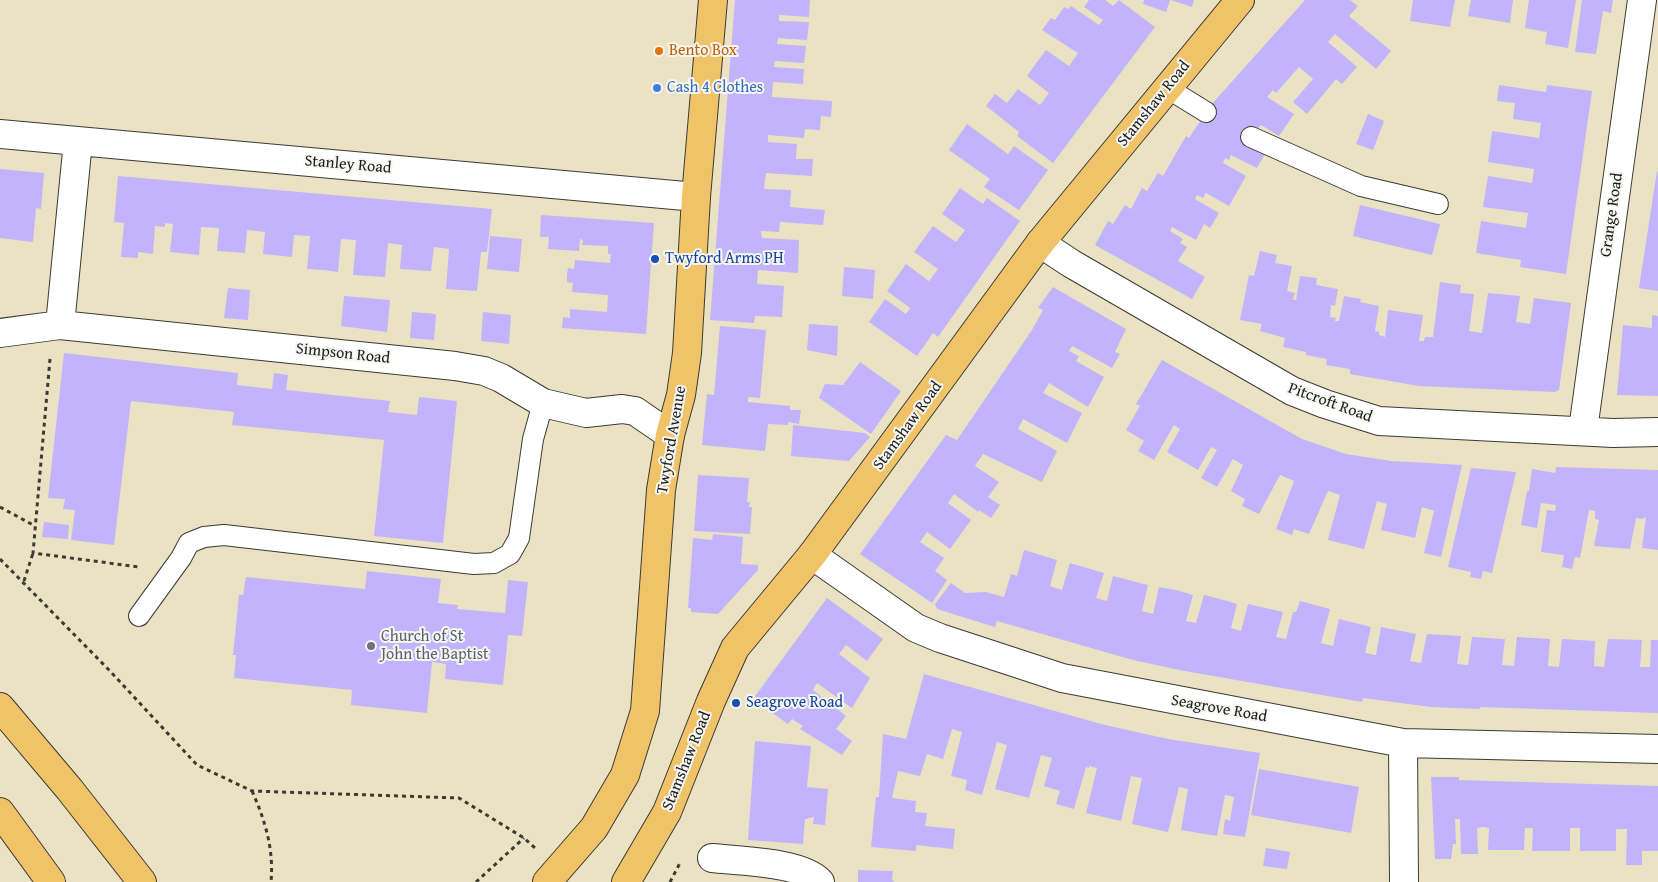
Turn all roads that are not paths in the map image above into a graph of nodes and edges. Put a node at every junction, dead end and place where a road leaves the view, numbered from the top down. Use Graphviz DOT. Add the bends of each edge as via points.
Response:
graph roads {
  1 [pos="713,0"];
  2 [pos="1240,0"];
  3 [pos="1642,0"];
  4 [pos="1167,88"];
  5 [pos="1206,112"];
  6 [pos="0,134"];
  7 [pos="1251,137"];
  8 [pos="78,141"];
  9 [pos="696,197"];
  10 [pos="1438,204"];
  11 [pos="1040,243"];
  12 [pos="56,326"];
  13 [pos="0,333"];
  14 [pos="543,403"];
  15 [pos="1583,430"];
  16 [pos="1658,432"];
  17 [pos="670,435"];
  18 [pos="812,555"];
  19 [pos="139,616"];
  20 [pos="0,708"];
  21 [pos="1403,743"];
  22 [pos="1658,749"];
  23 [pos="0,812"];
  24 [pos="712,858"];
  25 [pos="51,882"];
  26 [pos="142,882"];
  27 [pos="547,882"];
  28 [pos="626,882"];
  29 [pos="820,882"];
  30 [pos="1404,882"];
  1 -- 9 [label="main road, Twyford Avenue"];
  2 -- 4 [label="main road, Stamshaw Road"];
  3 -- 15 [label="street, Grange Road"];
  4 -- 5 [label="lane"];
  4 -- 11 [label="main road, Stamshaw Road"];
  6 -- 8 [label="street, Stanley Road"];
  7 -- 10 [label="lane" via="1361,186"];
  8 -- 9 [label="street, Stanley Road"];
  8 -- 12 [label="street"];
  9 -- 17 [label="main road, Twyford Avenue" via="687,353 681,395"];
  11 -- 15 [label="street, Pitcroft Road" via="1292,391 1333,407 1379,421"];
  11 -- 18 [label="main road, Stamshaw Road"];
  12 -- 13 [label="street, Simpson Road"];
  12 -- 14 [label="street, Simpson Road" via="484,371"];
  14 -- 17 [label="street, Simpson Road" via="586,413 622,409 635,411"];
  14 -- 19 [label="lane" via="533,439 519,538 510,554 494,563 474,564 224,535 204,536 189,543"];
  15 -- 16 [label="street, Pitcroft Road"];
  17 -- 27 [label="main road, Twyford Avenue" via="661,490 645,711 625,775 594,828"];
  18 -- 21 [label="street, Seagrove Road" via="916,628 1062,678"];
  18 -- 28 [label="main road, Stamshaw Road" via="735,648 667,812"];
  20 -- 26 [label="main road"];
  21 -- 22 [label="street, Seagrove Road"];
  21 -- 30 [label="street"];
  23 -- 25 [label="main road"];
  24 -- 29 [label="street" via="786,867 816,877"];
}
